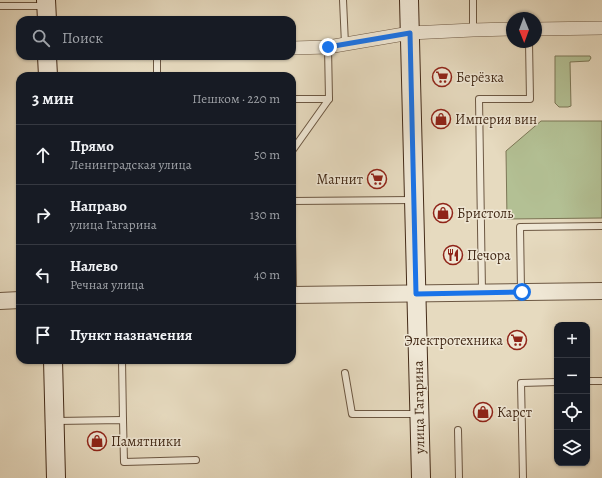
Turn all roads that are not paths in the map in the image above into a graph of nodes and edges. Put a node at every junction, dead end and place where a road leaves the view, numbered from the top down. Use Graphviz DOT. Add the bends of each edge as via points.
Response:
graph roads {
  1 [pos="343,0"];
  2 [pos="409,0"];
  3 [pos="473,0"];
  4 [pos="0,6"];
  5 [pos="46,9"];
  6 [pos="602,28"];
  7 [pos="506,29"];
  8 [pos="542,29"];
  9 [pos="473,30"];
  10 [pos="410,33"];
  11 [pos="345,44"];
  12 [pos="328,47"];
  13 [pos="296,48"];
  14 [pos="529,48"];
  15 [pos="47,60"];
  16 [pos="156,60"];
  17 [pos="48,72"];
  18 [pos="157,72"];
  19 [pos="296,99"];
  20 [pos="329,99"];
  21 [pos="296,145"];
  22 [pos="414,200"];
  23 [pos="296,201"];
  24 [pos="602,226"];
  25 [pos="602,291"];
  26 [pos="522,292"];
  27 [pos="482,293"];
  28 [pos="416,294"];
  29 [pos="296,295"];
  30 [pos="16,300"];
  31 [pos="0,301"];
  32 [pos="53,364"];
  33 [pos="122,364"];
  34 [pos="345,373"];
  35 [pos="590,381"];
  36 [pos="602,381"];
  37 [pos="554,382"];
  38 [pos="419,414"];
  39 [pos="123,420"];
  40 [pos="55,421"];
  41 [pos="458,430"];
  42 [pos="196,460"];
  43 [pos="56,478"];
  44 [pos="421,478"];
  45 [pos="459,478"];
  46 [pos="523,478"];
  1 -- 11 [label="lane"];
  2 -- 10 [label="main road, улица Гагарина"];
  3 -- 9 [label="lane"];
  4 -- 5 [label="lane"];
  6 -- 8 [label="street"];
  7 -- 9 [label="street"];
  9 -- 10 [label="street"];
  10 -- 11 [label="street"];
  10 -- 22 [label="main road, улица Гагарина"];
  11 -- 12 [label="street"];
  12 -- 13 [label="street"];
  12 -- 20 [label="lane"];
  14 -- 27 [label="lane" via="530,99 479,99"];
  15 -- 17 [label="main road"];
  16 -- 18 [label="lane"];
  19 -- 20 [label="lane"];
  20 -- 21 [label="lane"];
  22 -- 23 [label="lane"];
  22 -- 28 [label="main road, улица Гагарина"];
  24 -- 26 [label="lane" via="520,227"];
  25 -- 26 [label="street"];
  26 -- 27 [label="street"];
  27 -- 28 [label="street"];
  28 -- 29 [label="street"];
  28 -- 38 [label="main road, улица Гагарина"];
  30 -- 31 [label="street"];
  32 -- 40 [label="main road"];
  33 -- 39 [label="lane"];
  34 -- 38 [label="lane" via="352,414"];
  35 -- 36 [label="lane"];
  37 -- 46 [label="lane" via="521,383"];
  38 -- 44 [label="main road, улица Гагарина"];
  39 -- 40 [label="lane"];
  39 -- 42 [label="lane" via="124,462"];
  40 -- 43 [label="main road"];
  41 -- 45 [label="lane"];
}
